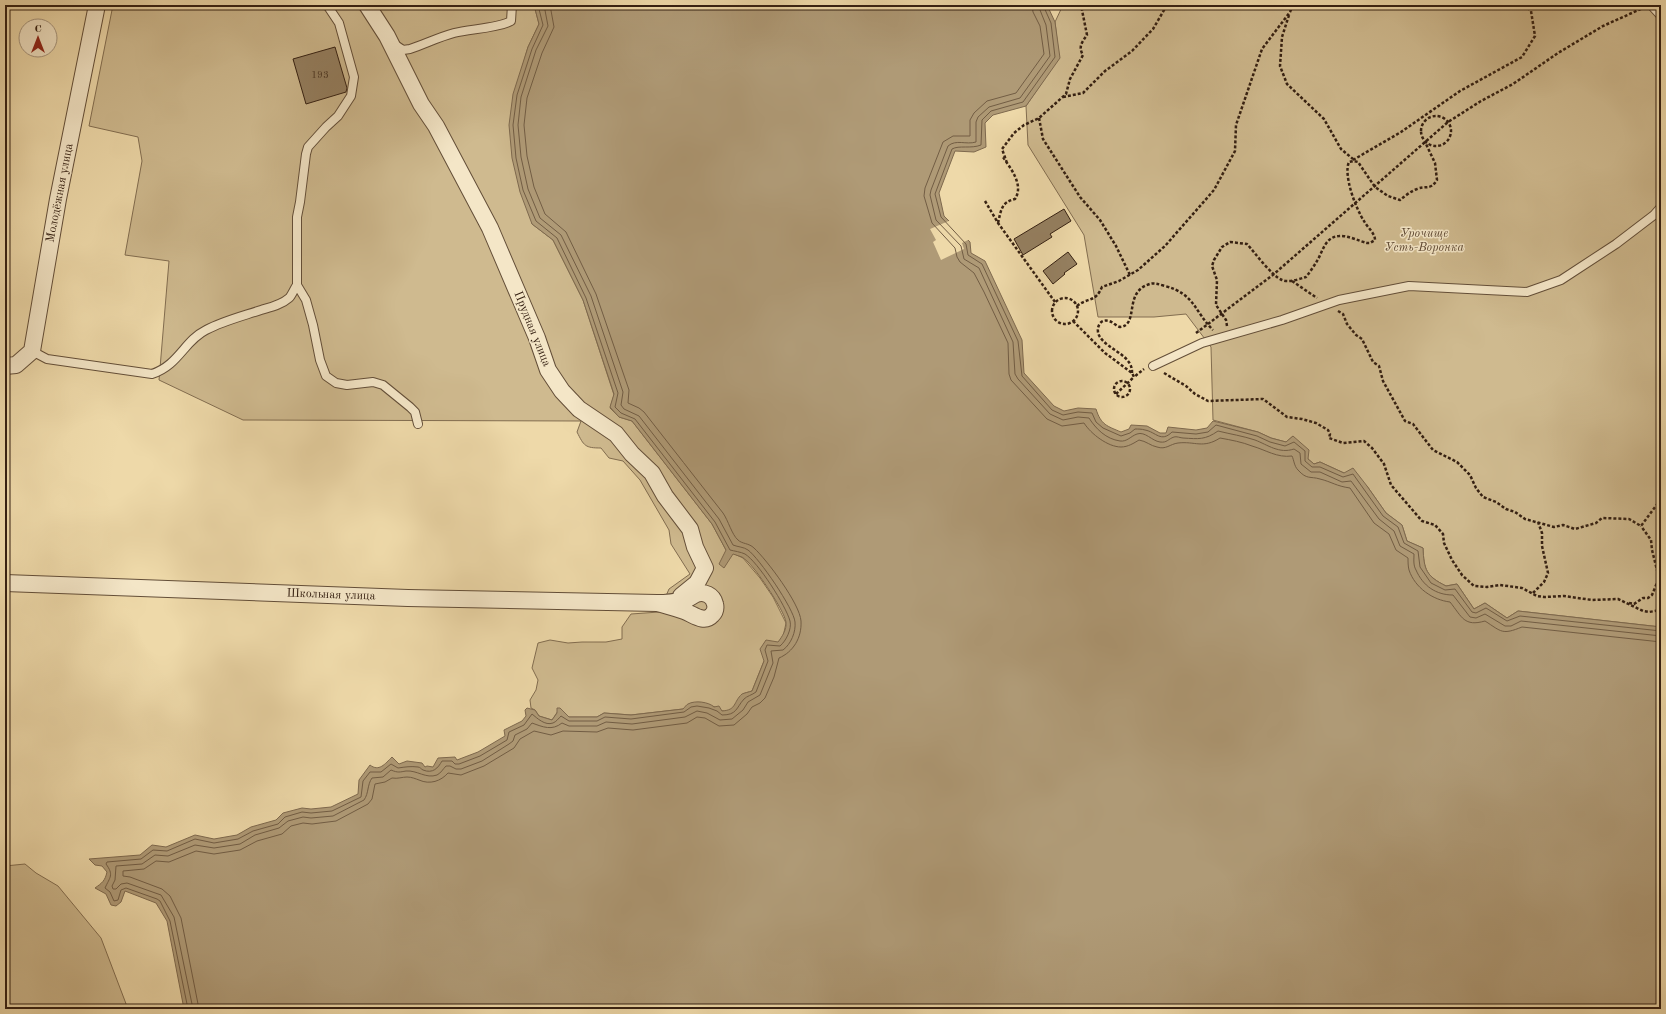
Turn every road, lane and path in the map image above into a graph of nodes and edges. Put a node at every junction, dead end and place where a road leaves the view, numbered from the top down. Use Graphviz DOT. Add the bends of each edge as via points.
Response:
graph roads {
  1 [pos="97,5"];
  2 [pos="327,5"];
  3 [pos="367,5"];
  4 [pos="512,5"];
  5 [pos="1081,5"];
  6 [pos="1167,5"];
  7 [pos="1293,5"];
  8 [pos="1525,5"];
  9 [pos="1650,5"];
  10 [pos="1290,12"];
  11 [pos="1661,16"];
  12 [pos="390,41"];
  13 [pos="1061,98"];
  14 [pos="1039,118"];
  15 [pos="1448,122"];
  16 [pos="1425,142"];
  17 [pos="1003,157"];
  18 [pos="1353,160"];
  19 [pos="1007,163"];
  20 [pos="1375,187"];
  21 [pos="985,201"];
  22 [pos="1355,202"];
  23 [pos="1661,207"];
  24 [pos="998,223"];
  25 [pos="1274,274"];
  26 [pos="1130,275"];
  27 [pos="1292,281"];
  28 [pos="297,285"];
  29 [pos="1055,302"];
  30 [pos="1326,304"];
  31 [pos="1077,306"];
  32 [pos="1221,314"];
  33 [pos="1073,321"];
  34 [pos="1208,324"];
  35 [pos="1218,332"];
  36 [pos="1223,332"];
  37 [pos="1196,333"];
  38 [pos="32,351"];
  39 [pos="5,366"];
  40 [pos="1153,366"];
  41 [pos="1132,373"];
  42 [pos="1134,377"];
  43 [pos="1128,383"];
  44 [pos="1116,394"];
  45 [pos="418,424"];
  46 [pos="1661,499"];
  47 [pos="1538,522"];
  48 [pos="1641,526"];
  49 [pos="5,584"];
  50 [pos="1532,594"];
  51 [pos="657,603"];
  52 [pos="1629,603"];
  53 [pos="1661,610"];
  1 -- 38 [label="street, Молодёжная улица" via="58,199"];
  2 -- 28 [label="lane" via="339,23 354,78 351,96 338,116 308,147 306,154 297,217"];
  3 -- 12 [label="street, Прудная улица"];
  4 -- 12 [label="lane" via="511,21 504,25 453,33 403,50"];
  5 -- 13 [label="path" via="1087,35 1080,46 1083,55 1070,79 1066,94"];
  6 -- 13 [label="path" via="1153,28 1132,51 1105,71 1083,93"];
  7 -- 10 [label="path"];
  8 -- 18 [label="path" via="1531,11 1535,36 1522,57 1460,91 1401,132"];
  9 -- 11 [label="lane"];
  9 -- 15 [label="path" via="1603,26"];
  10 -- 18 [label="path" via="1282,37 1280,66 1285,78 1324,119 1341,149"];
  10 -- 26 [label="path" via="1262,49 1236,125 1235,151 1214,190 1165,246"];
  12 -- 51 [label="street, Прудная улица" via="421,104 436,126 490,228 548,370 562,391 579,408 616,434 652,473 690,529 705,568 698,583 685,594"];
  13 -- 14 [label="path"];
  14 -- 19 [label="path" via="1014,133 1002,149"];
  14 -- 26 [label="path" via="1043,139 1080,197 1100,220"];
  15 -- 16 [label="path"];
  15 -- 16 [label="path" via="1451,132 1447,141 1434,146"];
  15 -- 16 [label="path" via="1436,115 1426,119 1420,128"];
  16 -- 20 [label="path"];
  16 -- 20 [label="path" via="1435,162 1437,180 1434,185 1417,188 1400,200"];
  17 -- 19 [label="path"];
  18 -- 20 [label="path" via="1361,164"];
  18 -- 22 [label="path" via="1348,162 1346,167"];
  19 -- 24 [label="path" via="1018,185 1018,193 1015,199 1002,206"];
  20 -- 22 [label="path"];
  21 -- 24 [label="path"];
  22 -- 25 [label="path"];
  22 -- 27 [label="path" via="1375,240 1367,243 1340,236 1332,238 1324,246 1306,277"];
  23 -- 30 [label="lane" via="1616,244 1561,280 1527,292 1409,286"];
  24 -- 29 [label="path"];
  25 -- 27 [label="path" via="1282,280"];
  25 -- 32 [label="path"];
  25 -- 32 [label="path" via="1247,244 1230,242 1222,247 1212,266 1217,280 1216,305"];
  26 -- 31 [label="path" via="1102,286 1098,295 1091,301 1083,301"];
  27 -- 30 [label="path"];
  28 -- 38 [label="lane" via="290,297 280,305 204,331 171,364 152,374 47,359"];
  28 -- 45 [label="lane" via="306,300 326,376 336,383 347,385 373,382 384,385 410,406 415,412"];
  29 -- 31 [label="path" via="1068,298"];
  29 -- 33 [label="path" via="1051,310 1056,322 1065,324"];
  30 -- 40 [label="lane" via="1282,320 1202,343"];
  30 -- 47 [label="path" via="1343,314 1347,324 1362,339 1373,362 1379,366 1383,381 1405,421 1413,424 1433,450 1457,462 1470,474 1483,497 1525,519"];
  31 -- 33 [label="path" via="1078,314"];
  32 -- 34 [label="path"];
  32 -- 36 [label="path" via="1227,323"];
  33 -- 41 [label="path" via="1105,352"];
  34 -- 35 [label="path"];
  34 -- 37 [label="path"];
  34 -- 41 [label="path" via="1193,302 1175,288 1155,283 1142,287 1133,300 1126,326 1120,327 1108,321 1101,322 1098,329 1101,339 1126,359"];
  38 -- 39 [label="street" via="16,365"];
  40 -- 42 [label="path" via="1150,365"];
  40 -- 50 [label="path" via="1208,401 1264,399 1288,417 1323,427 1333,440 1343,443 1364,441 1381,459 1391,485 1414,513 1443,534 1452,560 1471,585 1522,588"];
  41 -- 42 [label="path"];
  42 -- 43 [label="path"];
  43 -- 44 [label="path"];
  43 -- 44 [label="path" via="1123,381 1116,384"];
  43 -- 44 [label="path" via="1128,395 1123,397"];
  46 -- 48 [label="path"];
  47 -- 48 [label="path" via="1575,529 1608,518 1629,519"];
  47 -- 50 [label="path" via="1548,573 1544,582"];
  48 -- 52 [label="path" via="1651,540 1659,578 1652,595 1634,604"];
  49 -- 51 [label="street, Школьная улица" via="408,598"];
  50 -- 52 [label="path" via="1592,600 1618,599"];
  52 -- 53 [label="path" via="1630,606 1649,612"];
}
